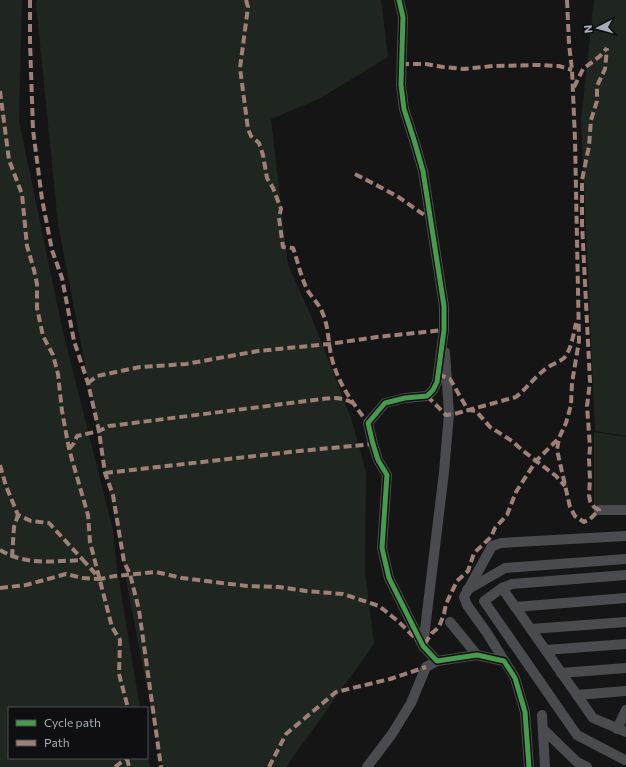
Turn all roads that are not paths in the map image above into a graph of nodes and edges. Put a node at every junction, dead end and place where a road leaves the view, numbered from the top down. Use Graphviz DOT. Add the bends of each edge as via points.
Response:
graph roads {
  1 [pos="399,0"];
  2 [pos="444,330"];
  3 [pos="599,510"];
  4 [pos="626,510"];
  5 [pos="626,536"];
  6 [pos="626,559"];
  7 [pos="626,575"];
  8 [pos="502,588"];
  9 [pos="468,590"];
  10 [pos="626,598"];
  11 [pos="515,607"];
  12 [pos="450,622"];
  13 [pos="626,622"];
  14 [pos="531,629"];
  15 [pos="626,644"];
  16 [pos="423,646"];
  17 [pos="546,650"];
  18 [pos="477,655"];
  19 [pos="437,661"];
  20 [pos="504,661"];
  21 [pos="626,668"];
  22 [pos="561,673"];
  23 [pos="626,691"];
  24 [pos="577,695"];
  25 [pos="626,710"];
  26 [pos="542,715"];
  27 [pos="543,729"];
  28 [pos="622,730"];
  29 [pos="624,762"];
  30 [pos="367,767"];
  31 [pos="529,767"];
  32 [pos="546,767"];
  33 [pos="587,767"];
  1 -- 2 [label="street" via="403,18 401,85 404,109 421,165 429,203 444,306"];
  2 -- 16 [label="street" via="450,414"];
  2 -- 16 [label="street" via="433,390 427,396 385,403 368,423 378,460 387,475 382,548 389,578"];
  3 -- 4 [label="street"];
  5 -- 9 [label="street" via="501,543 492,546"];
  6 -- 9 [label="street" via="505,568"];
  7 -- 8 [label="street" via="512,584"];
  8 -- 11 [label="street"];
  8 -- 29 [label="street" via="484,601 577,735"];
  9 -- 20 [label="street" via="464,597 467,605"];
  10 -- 11 [label="street"];
  11 -- 14 [label="street"];
  12 -- 18 [label="street"];
  13 -- 14 [label="street"];
  14 -- 17 [label="street"];
  15 -- 17 [label="street"];
  16 -- 19 [label="street"];
  17 -- 22 [label="street"];
  18 -- 19 [label="street"];
  18 -- 20 [label="street"];
  19 -- 30 [label="street" via="426,667 411,703"];
  20 -- 31 [label="street" via="515,678 525,712"];
  21 -- 22 [label="street"];
  22 -- 24 [label="street"];
  23 -- 24 [label="street"];
  24 -- 28 [label="street" via="593,718"];
  25 -- 28 [label="street"];
  26 -- 27 [label="street"];
  27 -- 32 [label="street"];
  27 -- 33 [label="street" via="577,762"];
}
